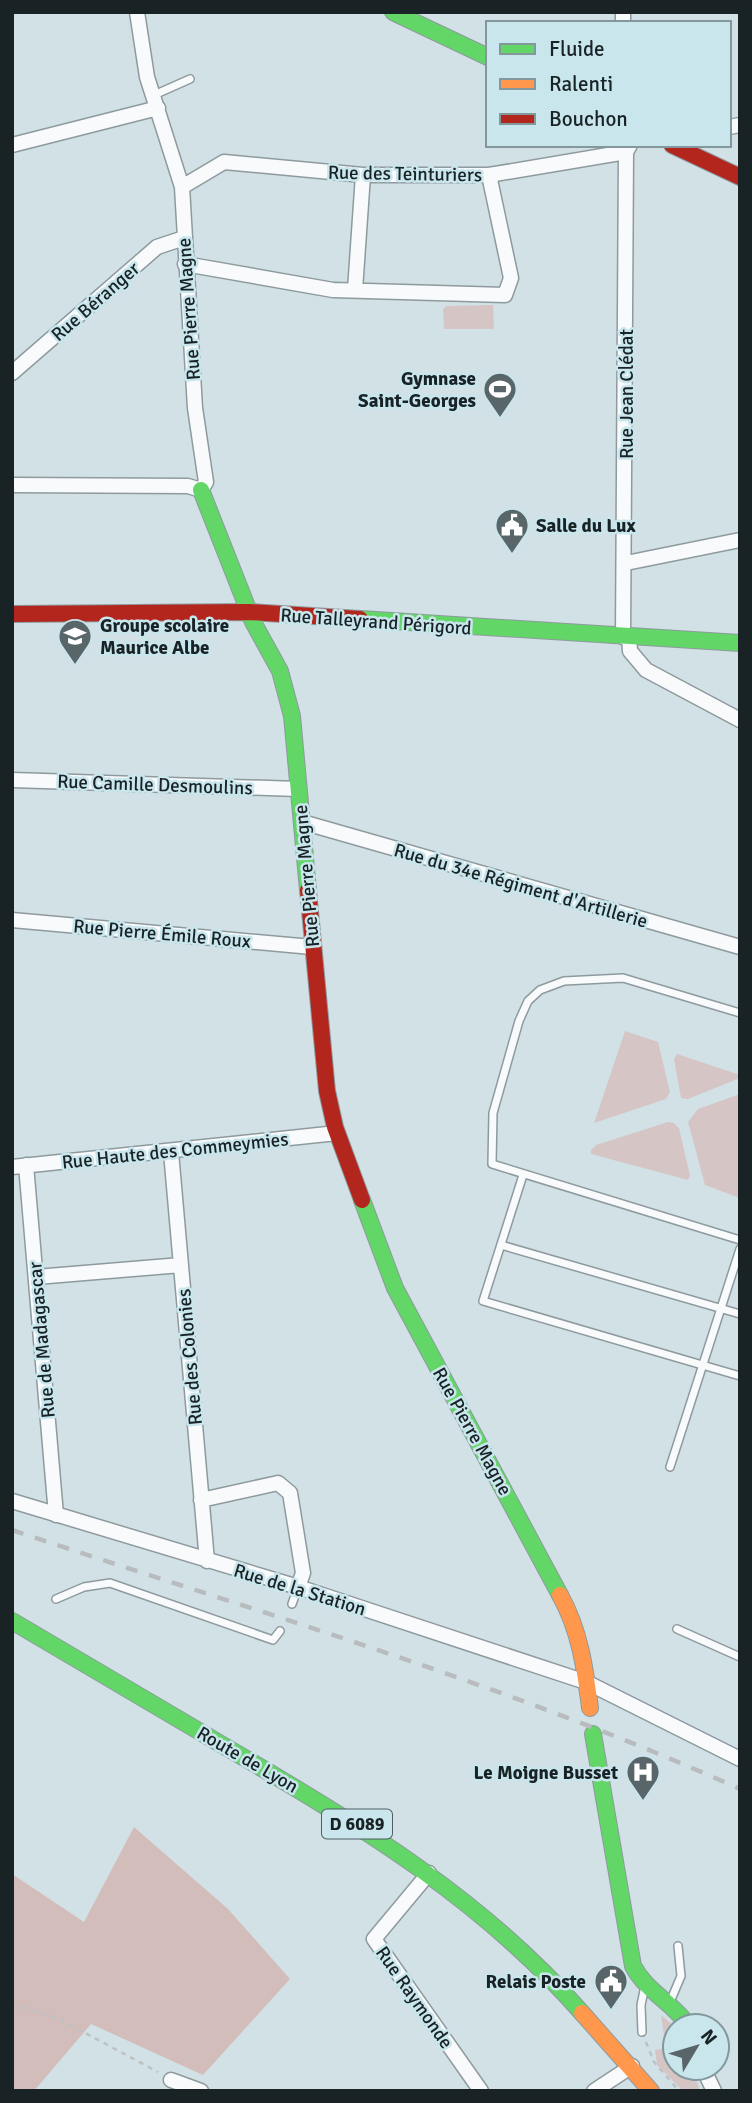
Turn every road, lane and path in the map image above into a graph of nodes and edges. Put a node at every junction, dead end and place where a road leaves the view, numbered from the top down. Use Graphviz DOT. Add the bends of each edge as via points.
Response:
graph roads {
  1 [pos="137,12"];
  2 [pos="393,12"];
  3 [pos="486,56"];
  4 [pos="191,79"];
  5 [pos="155,102"];
  6 [pos="12,145"];
  7 [pos="683,147"];
  8 [pos="628,148"];
  9 [pos="489,174"];
  10 [pos="363,175"];
  11 [pos="740,177"];
  12 [pos="182,187"];
  13 [pos="184,238"];
  14 [pos="186,264"];
  15 [pos="355,290"];
  16 [pos="12,373"];
  17 [pos="12,485"];
  18 [pos="201,490"];
  19 [pos="740,540"];
  20 [pos="626,564"];
  21 [pos="249,612"];
  22 [pos="12,614"];
  23 [pos="626,637"];
  24 [pos="740,643"];
  25 [pos="740,720"];
  26 [pos="12,780"];
  27 [pos="298,789"];
  28 [pos="302,822"];
  29 [pos="12,920"];
  30 [pos="312,947"];
  31 [pos="740,947"];
  32 [pos="740,1013"];
  33 [pos="337,1133"];
  34 [pos="171,1152"];
  35 [pos="19,1166"];
  36 [pos="523,1175"];
  37 [pos="740,1240"];
  38 [pos="501,1245"];
  39 [pos="740,1249"];
  40 [pos="181,1265"];
  41 [pos="36,1277"];
  42 [pos="721,1308"];
  43 [pos="740,1314"];
  44 [pos="702,1365"];
  45 [pos="740,1376"];
  46 [pos="670,1467"];
  47 [pos="201,1500"];
  48 [pos="12,1501"];
  49 [pos="56,1515"];
  50 [pos="207,1561"];
  51 [pos="298,1587"];
  52 [pos="56,1599"];
  53 [pos="292,1604"];
  54 [pos="12,1621"];
  55 [pos="677,1629"];
  56 [pos="280,1631"];
  57 [pos="740,1657"];
  58 [pos="586,1682"];
  59 [pos="590,1708"];
  60 [pos="593,1734"];
  61 [pos="740,1759"];
  62 [pos="429,1873"];
  63 [pos="678,1946"];
  64 [pos="645,1985"];
  65 [pos="669,2002"];
  66 [pos="12,2004"];
  67 [pos="677,2012"];
  68 [pos="642,2032"];
  69 [pos="632,2066"];
  70 [pos="170,2080"];
  71 [pos="201,2091"];
  72 [pos="481,2091"];
  73 [pos="594,2091"];
  74 [pos="651,2091"];
  75 [pos="680,2091"];
  1 -- 5 [label="street, Rue Pierre Magne" via="143,61"];
  2 -- 3 [label="street"];
  4 -- 5 [label="lane"];
  5 -- 6 [label="street"];
  5 -- 12 [label="street, Rue Pierre Magne"];
  7 -- 11 [label="street"];
  8 -- 9 [label="street, Rue des Teinturiers"];
  8 -- 20 [label="street, Rue Jean Clédat"];
  9 -- 10 [label="street, Rue des Teinturiers"];
  9 -- 15 [label="street" via="511,278 505,299"];
  10 -- 12 [label="street, Rue des Teinturiers" via="225,162"];
  10 -- 15 [label="street"];
  12 -- 13 [label="street, Rue Pierre Magne"];
  13 -- 14 [label="street, Rue Pierre Magne"];
  13 -- 16 [label="street, Rue Béranger" via="157,247"];
  14 -- 15 [label="street"];
  14 -- 18 [label="street, Rue Pierre Magne" via="195,408 206,477"];
  17 -- 18 [label="street" via="188,486"];
  18 -- 21 [label="street, Rue Pierre Magne"];
  19 -- 20 [label="street"];
  20 -- 23 [label="street, Rue Jean Clédat"];
  21 -- 22 [label="street, Rue Talleyrand Périgord"];
  21 -- 23 [label="street, Rue Talleyrand Périgord"];
  21 -- 27 [label="street, Rue Pierre Magne" via="280,671 292,716"];
  23 -- 24 [label="street, Rue Talleyrand Périgord"];
  23 -- 25 [label="street" via="646,670"];
  26 -- 27 [label="street, Rue Camille Desmoulins"];
  27 -- 28 [label="street, Rue Pierre Magne"];
  28 -- 30 [label="street, Rue Pierre Magne"];
  28 -- 31 [label="street, Rue du 34e Régiment d'Artillerie"];
  29 -- 30 [label="street, Rue Pierre Émile Roux"];
  30 -- 33 [label="street, Rue Pierre Magne" via="327,1090"];
  32 -- 36 [label="lane" via="622,978 564,981 540,990 528,1001 519,1021 493,1113 492,1164"];
  33 -- 34 [label="street, Rue Haute des Commeymies"];
  33 -- 58 [label="street, Rue Pierre Magne" via="395,1288 572,1617"];
  34 -- 35 [label="street, Rue Haute des Commeymies"];
  34 -- 40 [label="street, Rue des Colonies"];
  35 -- 41 [label="street, Rue de Madagascar"];
  36 -- 37 [label="lane"];
  36 -- 38 [label="lane"];
  38 -- 42 [label="lane"];
  38 -- 44 [label="lane" via="483,1301"];
  39 -- 42 [label="lane"];
  40 -- 41 [label="street"];
  40 -- 47 [label="street, Rue des Colonies"];
  41 -- 49 [label="street, Rue de Madagascar"];
  42 -- 43 [label="lane"];
  42 -- 44 [label="lane"];
  44 -- 45 [label="lane"];
  44 -- 46 [label="lane"];
  47 -- 50 [label="street, Rue des Colonies"];
  47 -- 51 [label="street" via="278,1483 285,1486 303,1573"];
  48 -- 49 [label="street, Rue de la Station"];
  49 -- 50 [label="street, Rue de la Station"];
  50 -- 51 [label="street, Rue de la Station"];
  51 -- 53 [label="lane"];
  51 -- 58 [label="street, Rue de la Station"];
  52 -- 56 [label="lane" via="84,1587 110,1583 273,1640"];
  54 -- 62 [label="street, Route de Lyon / D 6089" via="353,1821"];
  55 -- 57 [label="lane"];
  58 -- 59 [label="street, Rue Pierre Magne"];
  58 -- 61 [label="street, Rue de la Station"];
  60 -- 64 [label="street" via="633,1966"];
  62 -- 69 [label="street, Route de Lyon / D 6089" via="536,1963"];
  62 -- 72 [label="street, Rue Raymonde" via="374,1939"];
  63 -- 65 [label="lane" via="681,1976"];
  64 -- 65 [label="street"];
  64 -- 68 [label="lane" via="640,2005"];
  65 -- 67 [label="street"];
  66 -- 70 [label="path" via="59,2019"];
  68 -- 75 [label="path" via="650,2056"];
  69 -- 73 [label="street"];
  69 -- 74 [label="street, Route de Lyon / D 6089"];
  70 -- 71 [label="street"];
}
